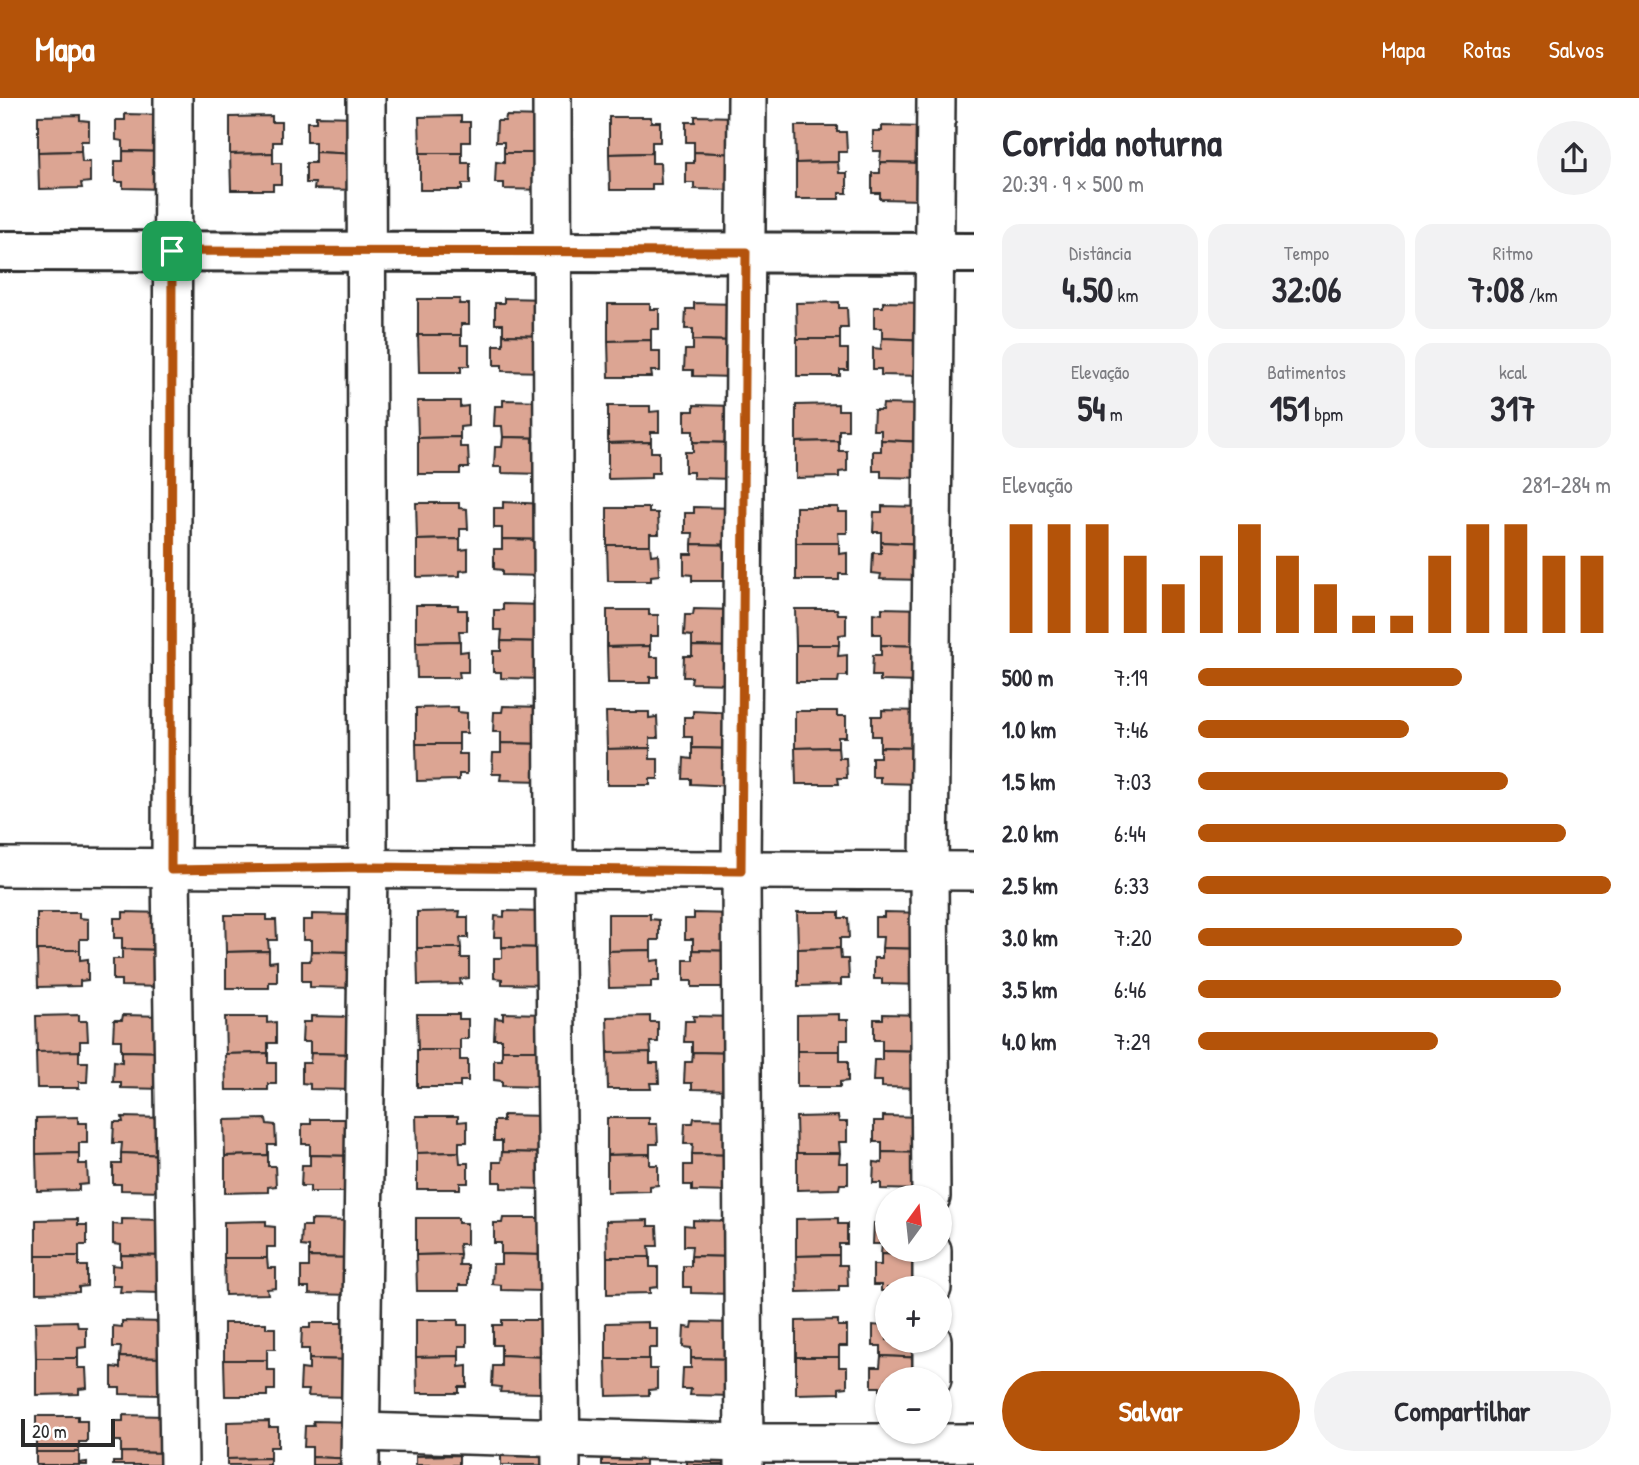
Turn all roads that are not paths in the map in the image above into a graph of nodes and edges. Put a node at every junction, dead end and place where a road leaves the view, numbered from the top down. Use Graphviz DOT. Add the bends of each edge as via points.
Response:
graph roads {
  1 [pos="173,98"];
  2 [pos="366,98"];
  3 [pos="552,98"];
  4 [pos="747,98"];
  5 [pos="936,98"];
  6 [pos="0,251"];
  7 [pos="172,251"];
  8 [pos="366,252"];
  9 [pos="552,252"];
  10 [pos="746,252"];
  11 [pos="933,253"];
  12 [pos="974,253"];
  13 [pos="0,867"];
  14 [pos="368,867"];
  15 [pos="554,869"];
  16 [pos="171,870"];
  17 [pos="929,870"];
  18 [pos="741,871"];
  19 [pos="974,871"];
  20 [pos="931,1185"];
  21 [pos="974,1443"];
  22 [pos="933,1446"];
  23 [pos="360,1448"];
  24 [pos="561,1451"];
  25 [pos="744,1454"];
  26 [pos="179,1465"];
  1 -- 7 [label="street"];
  2 -- 8 [label="street"];
  3 -- 9 [label="street"];
  4 -- 10 [label="street"];
  5 -- 11 [label="street"];
  6 -- 7 [label="street"];
  7 -- 8 [label="street"];
  7 -- 16 [label="street"];
  8 -- 9 [label="street"];
  8 -- 14 [label="street"];
  9 -- 10 [label="street"];
  9 -- 15 [label="street"];
  10 -- 11 [label="street"];
  10 -- 18 [label="street"];
  11 -- 12 [label="street"];
  11 -- 17 [label="street"];
  13 -- 16 [label="street"];
  14 -- 15 [label="street"];
  14 -- 16 [label="street"];
  14 -- 23 [label="street"];
  15 -- 18 [label="street"];
  15 -- 24 [label="street"];
  16 -- 26 [label="street"];
  17 -- 18 [label="street"];
  17 -- 19 [label="street"];
  17 -- 20 [label="street"];
  18 -- 25 [label="street"];
  21 -- 22 [label="street"];
  22 -- 25 [label="street"];
  23 -- 24 [label="street"];
  24 -- 25 [label="street"];
}
